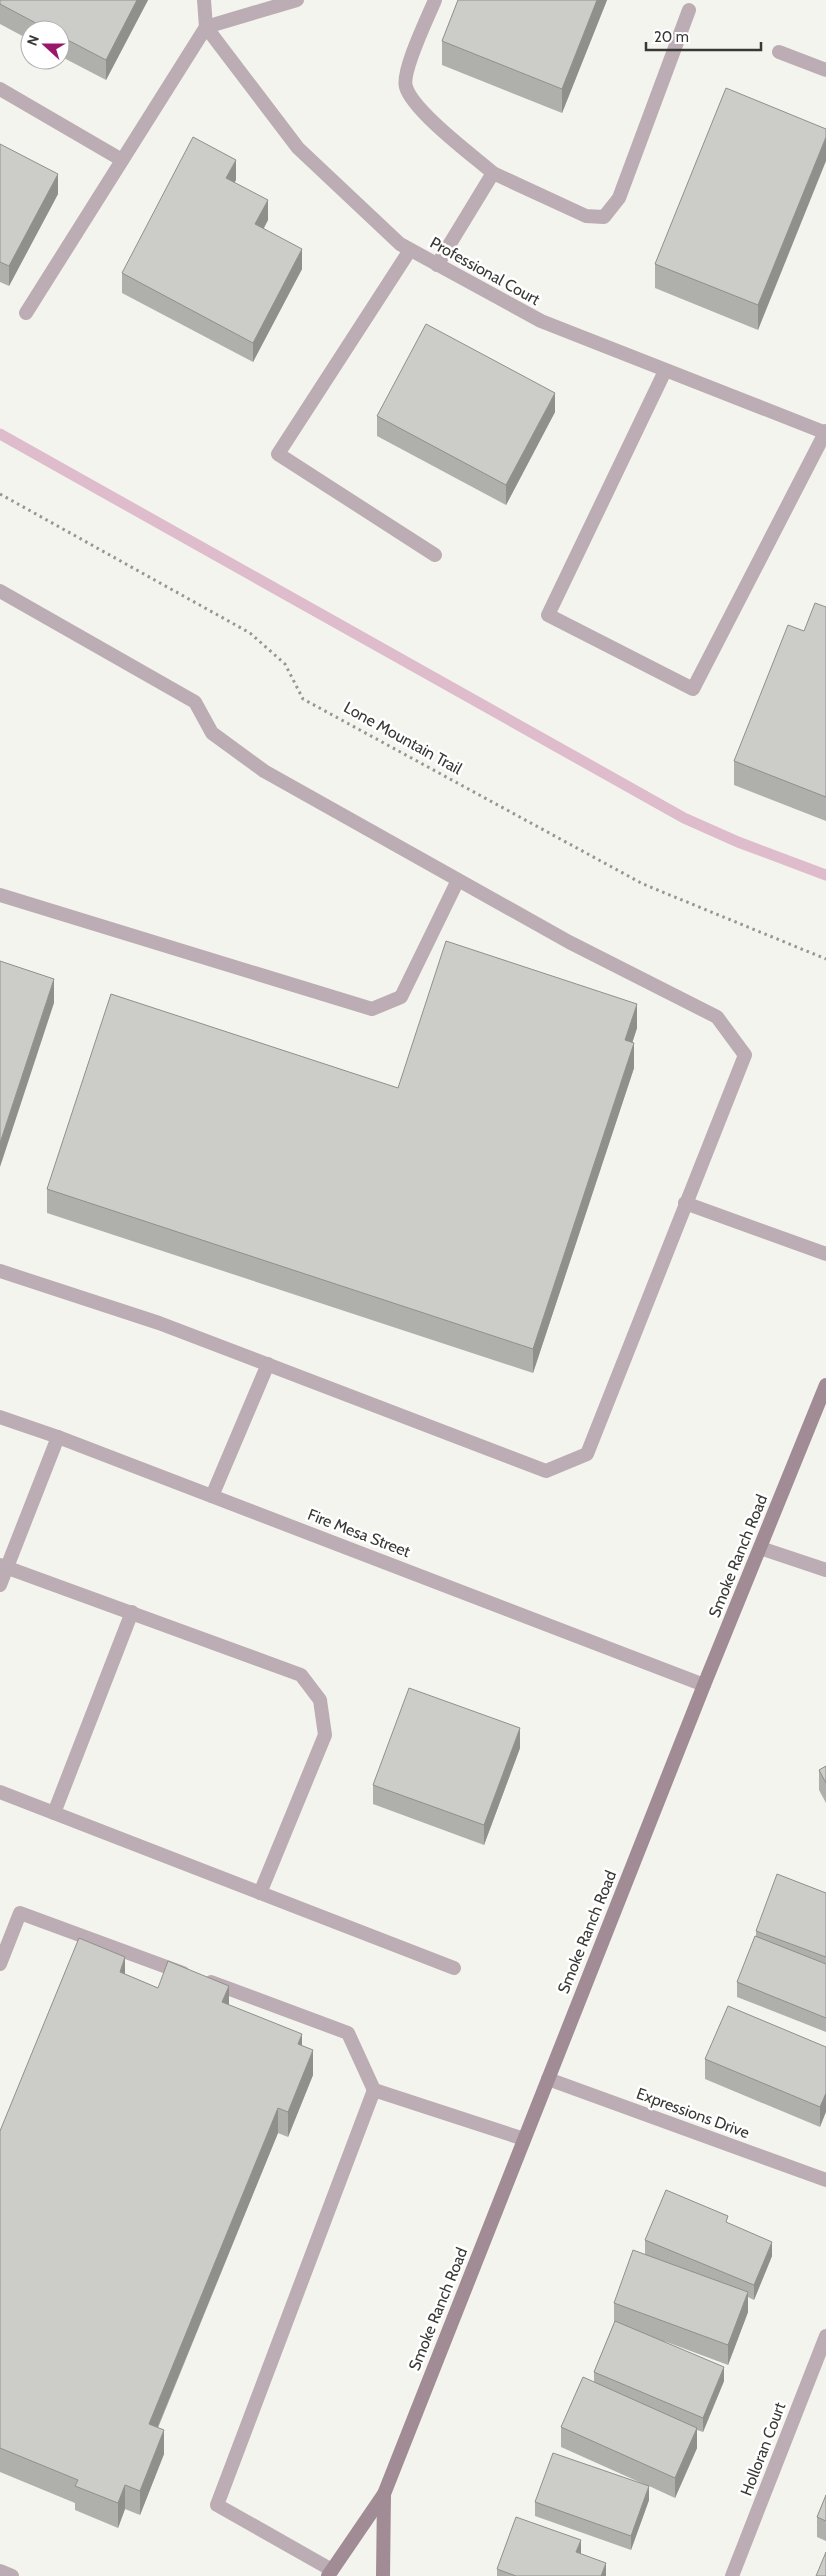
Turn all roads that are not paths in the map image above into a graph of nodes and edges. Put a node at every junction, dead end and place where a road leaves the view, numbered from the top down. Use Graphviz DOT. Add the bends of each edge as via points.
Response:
graph roads {
  1 [pos="204,0"];
  2 [pos="297,0"];
  3 [pos="435,0"];
  4 [pos="689,10"];
  5 [pos="206,27"];
  6 [pos="779,52"];
  7 [pos="826,70"];
  8 [pos="0,88"];
  9 [pos="122,160"];
  10 [pos="493,173"];
  11 [pos="410,250"];
  12 [pos="437,265"];
  13 [pos="26,312"];
  14 [pos="665,371"];
  15 [pos="826,432"];
  16 [pos="435,554"];
  17 [pos="0,591"];
  18 [pos="458,880"];
  19 [pos="0,895"];
  20 [pos="686,1203"];
  21 [pos="826,1254"];
  22 [pos="0,1271"];
  23 [pos="268,1364"];
  24 [pos="826,1385"];
  25 [pos="0,1417"];
  26 [pos="58,1437"];
  27 [pos="212,1496"];
  28 [pos="760,1548"];
  29 [pos="3,1567"];
  30 [pos="826,1570"];
  31 [pos="0,1585"];
  32 [pos="132,1612"];
  33 [pos="704,1685"];
  34 [pos="0,1792"];
  35 [pos="54,1813"];
  36 [pos="260,1893"];
  37 [pos="0,1964"];
  38 [pos="454,1968"];
  39 [pos="548,2078"];
  40 [pos="374,2090"];
  41 [pos="524,2139"];
  42 [pos="826,2180"];
  43 [pos="826,2336"];
  44 [pos="384,2494"];
  45 [pos="0,2571"];
  46 [pos="330,2573"];
  47 [pos="12,2576"];
  48 [pos="383,2576"];
  49 [pos="732,2576"];
  1 -- 5 [label="street"];
  2 -- 5 [label="street"];
  3 -- 10 [label="street" via="408,67 405,86 416,105"];
  4 -- 10 [label="street" via="619,198 604,217 586,216"];
  5 -- 9 [label="street"];
  5 -- 11 [label="street, Professional Court" via="298,148"];
  6 -- 7 [label="street"];
  8 -- 9 [label="street"];
  9 -- 13 [label="street"];
  10 -- 12 [label="street"];
  11 -- 12 [label="street, Professional Court"];
  11 -- 16 [label="street" via="278,454"];
  12 -- 14 [label="street, Professional Court" via="541,321"];
  14 -- 15 [label="street, Professional Court"];
  14 -- 15 [label="street" via="548,615 694,689"];
  17 -- 18 [label="street" via="194,702 212,733 264,771"];
  18 -- 19 [label="street" via="401,997 372,1008"];
  18 -- 20 [label="street" via="569,942 717,1017 745,1055"];
  20 -- 21 [label="street"];
  20 -- 23 [label="street" via="587,1454 546,1471"];
  22 -- 23 [label="street" via="159,1323"];
  23 -- 27 [label="street"];
  24 -- 28 [label="main road, Smoke Ranch Road"];
  25 -- 26 [label="street, Fire Mesa Street"];
  26 -- 27 [label="street, Fire Mesa Street"];
  26 -- 29 [label="street"];
  27 -- 33 [label="street, Fire Mesa Street"];
  28 -- 30 [label="street"];
  28 -- 33 [label="main road, Smoke Ranch Road"];
  29 -- 31 [label="street"];
  29 -- 32 [label="street"];
  32 -- 35 [label="street"];
  32 -- 36 [label="street" via="301,1675 320,1700 325,1735"];
  33 -- 39 [label="main road, Smoke Ranch Road"];
  34 -- 35 [label="street"];
  35 -- 36 [label="street"];
  36 -- 38 [label="street"];
  37 -- 40 [label="street" via="20,1913 348,2033"];
  39 -- 41 [label="main road, Smoke Ranch Road"];
  39 -- 42 [label="street, Expressions Drive"];
  40 -- 41 [label="street"];
  40 -- 46 [label="street" via="217,2505"];
  41 -- 44 [label="main road, Smoke Ranch Road"];
  43 -- 49 [label="street, Holloran Court"];
  44 -- 46 [label="main road, Smoke Ranch Road"];
  44 -- 48 [label="main road, Smoke Ranch Road"];
  45 -- 47 [label="street"];
}
